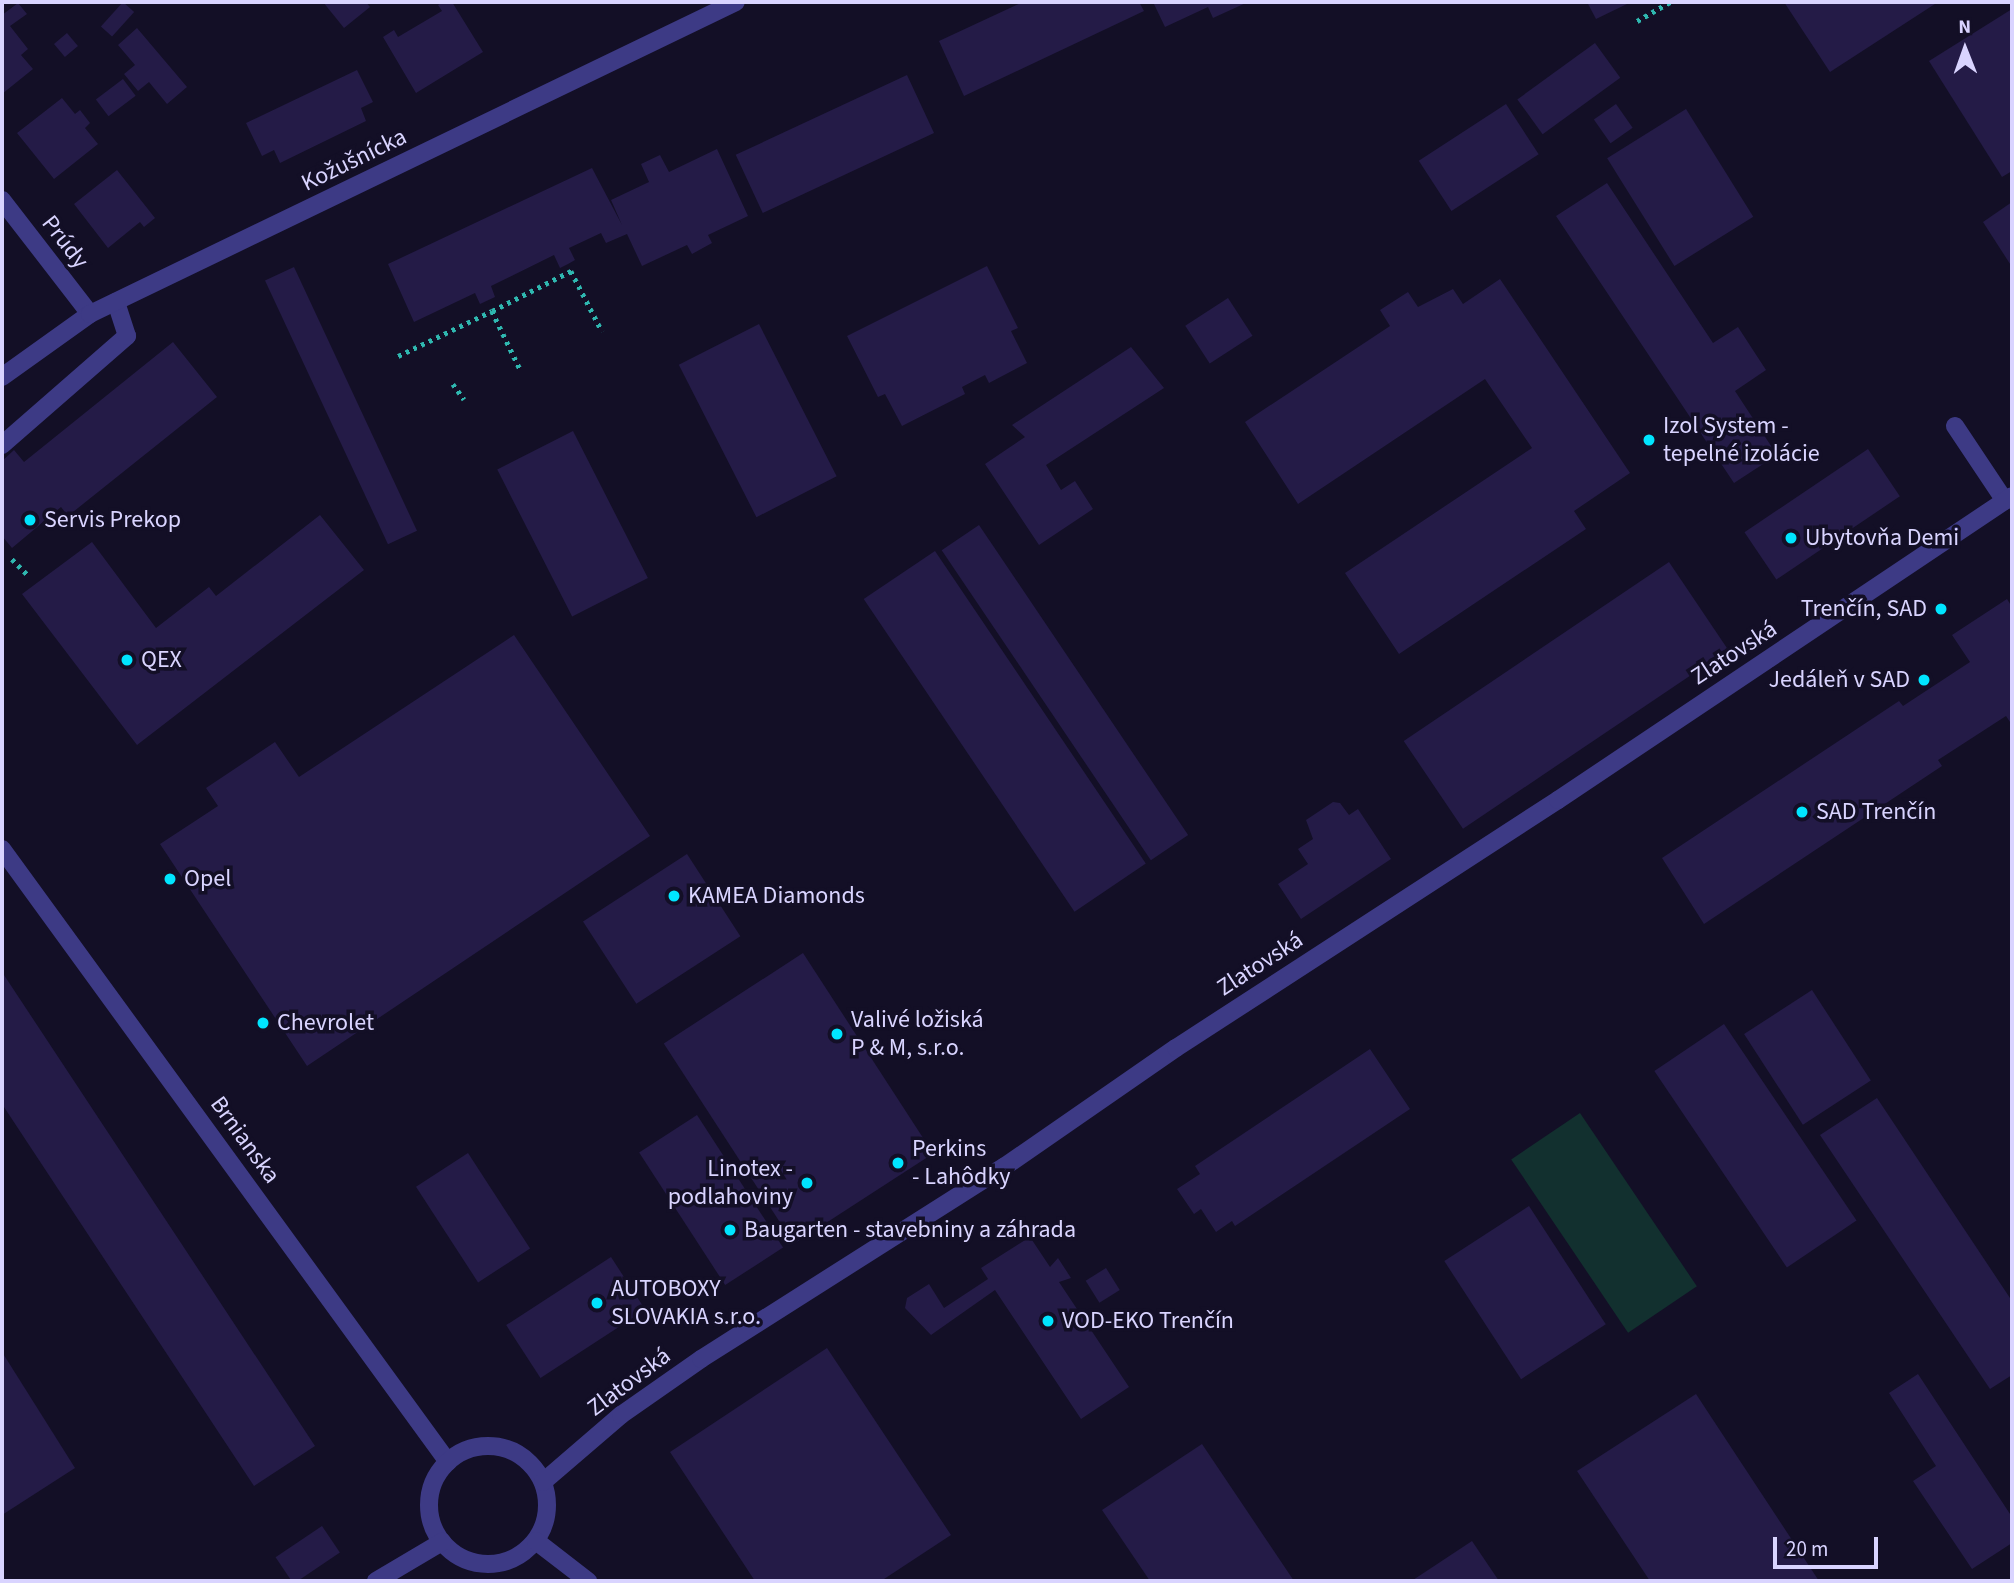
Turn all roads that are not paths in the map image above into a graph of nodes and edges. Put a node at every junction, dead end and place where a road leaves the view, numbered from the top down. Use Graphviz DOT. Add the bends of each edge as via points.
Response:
graph roads {
  1 [pos="736,2"];
  2 [pos="2,200"];
  3 [pos="116,302"];
  4 [pos="90,314"];
  5 [pos="2,377"];
  6 [pos="1955,426"];
  7 [pos="2,445"];
  8 [pos="2009,499"];
  9 [pos="2,849"];
  10 [pos="448,1461"];
  11 [pos="543,1482"];
  12 [pos="536,1541"];
  13 [pos="442,1542"];
  14 [pos="376,1581"];
  15 [pos="588,1581"];
  1 -- 3 [label="street, Kožušnícka"];
  2 -- 4 [label="street, Prúdy"];
  3 -- 4 [label="street, Kožušnícka"];
  3 -- 7 [label="street" via="127,335"];
  4 -- 5 [label="street, Kožušnícka"];
  6 -- 8 [label="street"];
  8 -- 11 [label="street, Zlatovská" via="1176,1048 1004,1167 701,1359 621,1415"];
  9 -- 10 [label="street, Brnianska"];
  10 -- 11 [label="street" via="467,1450 489,1446 521,1457"];
  10 -- 13 [label="street" via="435,1479 429,1501"];
  11 -- 12 [label="street" via="548,1502"];
  12 -- 13 [label="street" via="515,1558 489,1564 463,1559"];
  12 -- 15 [label="street"];
  13 -- 14 [label="street"];
}
